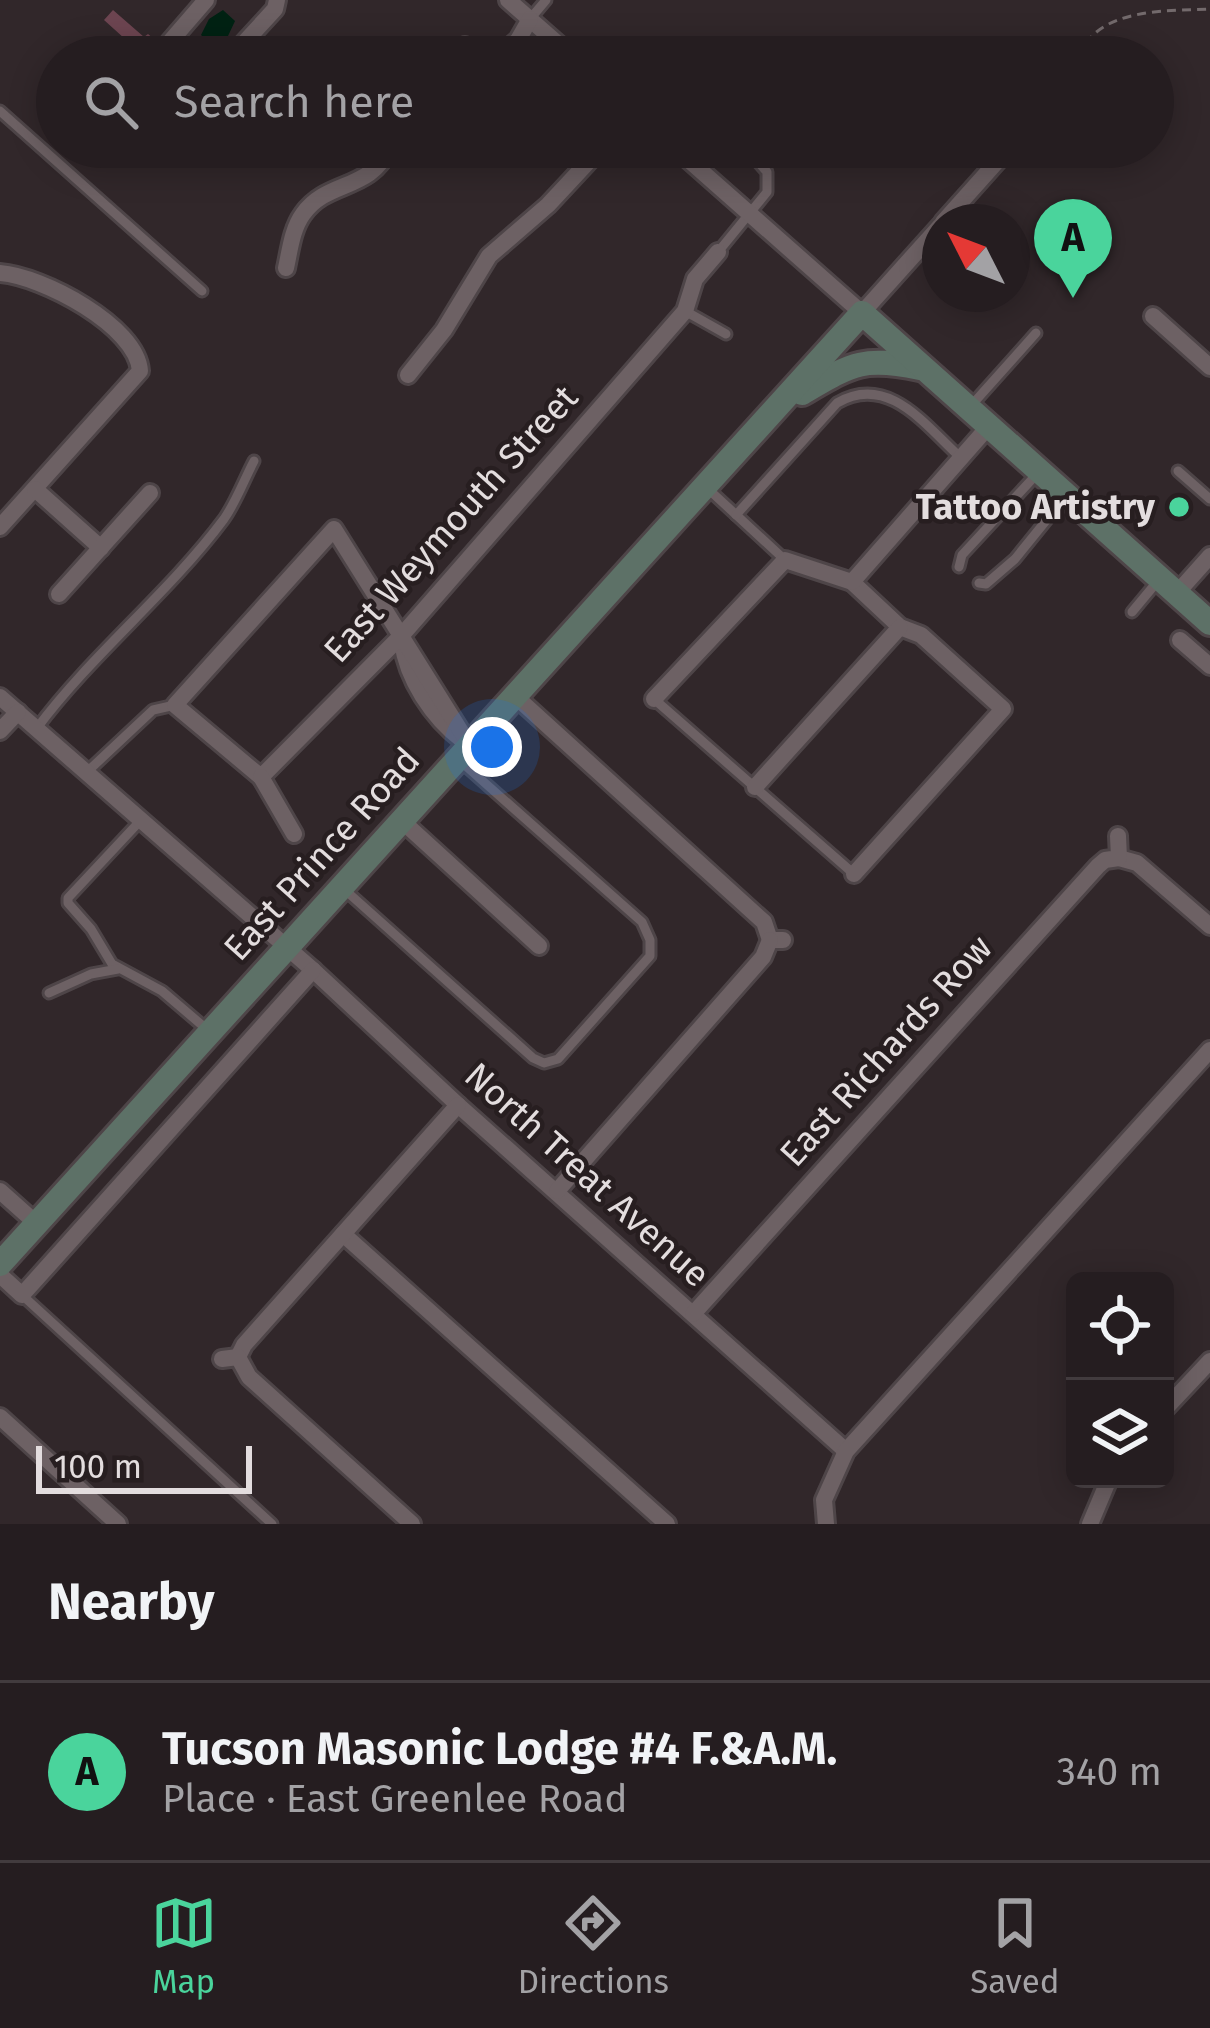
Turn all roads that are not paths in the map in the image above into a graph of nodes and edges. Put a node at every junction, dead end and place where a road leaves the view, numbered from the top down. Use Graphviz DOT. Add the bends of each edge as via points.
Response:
graph roads {
  1 [pos="206,0"];
  2 [pos="277,0"];
  3 [pos="508,0"];
  4 [pos="546,0"];
  5 [pos="530,19"];
  6 [pos="175,36"];
  7 [pos="250,36"];
  8 [pos="520,36"];
  9 [pos="549,36"];
  10 [pos="0,111"];
  11 [pos="36,143"];
  12 [pos="64,168"];
  13 [pos="378,168"];
  14 [pos="582,168"];
  15 [pos="698,168"];
  16 [pos="763,168"];
  17 [pos="991,168"];
  18 [pos="960,204"];
  19 [pos="750,214"];
  20 [pos="922,246"];
  21 [pos="718,251"];
  22 [pos="286,268"];
  23 [pos="0,273"];
  24 [pos="202,291"];
  25 [pos="685,311"];
  26 [pos="862,313"];
  27 [pos="1153,316"];
  28 [pos="1036,333"];
  29 [pos="726,334"];
  30 [pos="1210,367"];
  31 [pos="927,370"];
  32 [pos="408,375"];
  33 [pos="779,406"];
  34 [pos="969,408"];
  35 [pos="989,426"];
  36 [pos="960,457"];
  37 [pos="254,461"];
  38 [pos="1039,471"];
  39 [pos="1178,471"];
  40 [pos="706,487"];
  41 [pos="35,489"];
  42 [pos="150,493"];
  43 [pos="1067,495"];
  44 [pos="1210,499"];
  45 [pos="736,515"];
  46 [pos="0,527"];
  47 [pos="100,548"];
  48 [pos="1210,556"];
  49 [pos="785,560"];
  50 [pos="959,567"];
  51 [pos="852,582"];
  52 [pos="979,584"];
  53 [pos="1169,585"];
  54 [pos="59,594"];
  55 [pos="1132,612"];
  56 [pos="1210,622"];
  57 [pos="900,627"];
  58 [pos="402,635"];
  59 [pos="1180,640"];
  60 [pos="1210,666"];
  61 [pos="514,696"];
  62 [pos="0,697"];
  63 [pos="653,699"];
  64 [pos="175,705"];
  65 [pos="18,712"];
  66 [pos="37,728"];
  67 [pos="0,731"];
  68 [pos="464,752"];
  69 [pos="88,771"];
  70 [pos="261,777"];
  71 [pos="755,787"];
  72 [pos="142,819"];
  73 [pos="401,820"];
  74 [pos="295,833"];
  75 [pos="1118,836"];
  76 [pos="1119,858"];
  77 [pos="854,874"];
  78 [pos="341,886"];
  79 [pos="1210,926"];
  80 [pos="539,946"];
  81 [pos="286,947"];
  82 [pos="118,969"];
  83 [pos="313,970"];
  84 [pos="49,993"];
  85 [pos="209,1031"];
  86 [pos="1207,1059"];
  87 [pos="458,1106"];
  88 [pos="0,1191"];
  89 [pos="556,1191"];
  90 [pos="37,1224"];
  91 [pos="343,1234"];
  92 [pos="0,1264"];
  93 [pos="0,1274"];
  94 [pos="22,1295"];
  95 [pos="692,1314"];
  96 [pos="1210,1361"];
  97 [pos="1174,1399"];
  98 [pos="0,1418"];
  99 [pos="846,1451"];
  100 [pos="1105,1488"];
  101 [pos="820,1523"];
  102 [pos="118,1524"];
  103 [pos="272,1524"];
  104 [pos="412,1524"];
  105 [pos="667,1524"];
  106 [pos="1090,1524"];
  1 -- 6 [label="street"];
  2 -- 7 [label="street"];
  3 -- 5 [label="street"];
  4 -- 5 [label="lane"];
  5 -- 8 [label="street"];
  5 -- 9 [label="street"];
  10 -- 11 [label="lane"];
  12 -- 24 [label="lane"];
  13 -- 22 [label="street" via="300,217"];
  14 -- 32 [label="street" via="489,256"];
  15 -- 19 [label="street"];
  16 -- 19 [label="lane" via="767,192"];
  17 -- 18 [label="street, East Prince Road"];
  19 -- 21 [label="lane, East Weymouth Street"];
  19 -- 26 [label="street"];
  20 -- 26 [label="street, East Prince Road"];
  21 -- 25 [label="street, East Weymouth Street" via="695,278"];
  23 -- 41 [label="street" via="52,285 89,310 131,345 140,371"];
  25 -- 29 [label="lane"];
  25 -- 58 [label="street, East Weymouth Street"];
  26 -- 31 [label="main road"];
  26 -- 33 [label="main road, East Prince Road"];
  27 -- 30 [label="street"];
  28 -- 34 [label="lane"];
  31 -- 33 [label="main road" via="878,359 846,367"];
  31 -- 34 [label="main road"];
  33 -- 40 [label="main road, East Prince Road"];
  34 -- 35 [label="main road"];
  35 -- 36 [label="street"];
  35 -- 38 [label="main road"];
  36 -- 45 [label="lane" via="898,400 850,395"];
  36 -- 51 [label="street"];
  37 -- 66 [label="lane" via="225,517"];
  38 -- 43 [label="main road"];
  38 -- 50 [label="lane"];
  39 -- 44 [label="lane"];
  40 -- 45 [label="lane"];
  40 -- 61 [label="main road, East Prince Road"];
  41 -- 46 [label="street"];
  41 -- 47 [label="street"];
  42 -- 47 [label="street"];
  43 -- 52 [label="lane" via="1015,559"];
  43 -- 53 [label="main road"];
  45 -- 49 [label="lane"];
  47 -- 54 [label="street"];
  48 -- 53 [label="street"];
  49 -- 51 [label="street"];
  49 -- 63 [label="street"];
  51 -- 57 [label="street"];
  53 -- 55 [label="lane"];
  53 -- 56 [label="main road"];
  57 -- 71 [label="street"];
  57 -- 77 [label="street" via="921,635 1003,709"];
  58 -- 64 [label="street" via="334,529"];
  58 -- 68 [label="street" via="405,665"];
  58 -- 70 [label="street, East Weymouth Street"];
  59 -- 60 [label="street"];
  61 -- 68 [label="main road, East Prince Road"];
  61 -- 89 [label="street" via="777,940"];
  62 -- 65 [label="street, North Treat Avenue"];
  63 -- 71 [label="lane"];
  64 -- 69 [label="lane" via="153,710"];
  64 -- 70 [label="street"];
  65 -- 66 [label="street, North Treat Avenue"];
  65 -- 67 [label="street"];
  66 -- 69 [label="street, North Treat Avenue"];
  68 -- 73 [label="main road, East Prince Road"];
  68 -- 78 [label="lane" via="642,922 650,940 650,956 558,1059 532,1058"];
  69 -- 72 [label="street, North Treat Avenue"];
  70 -- 74 [label="street"];
  71 -- 77 [label="lane"];
  72 -- 81 [label="street, North Treat Avenue"];
  72 -- 82 [label="lane" via="68,898"];
  73 -- 78 [label="main road, East Prince Road"];
  73 -- 80 [label="street"];
  75 -- 76 [label="street"];
  76 -- 79 [label="street" via="1137,863"];
  76 -- 95 [label="street, East Richards Row" via="1098,866"];
  78 -- 81 [label="main road, East Prince Road"];
  81 -- 83 [label="street, North Treat Avenue"];
  81 -- 85 [label="main road, East Prince Road"];
  82 -- 84 [label="lane"];
  82 -- 85 [label="lane"];
  83 -- 87 [label="street, North Treat Avenue"];
  83 -- 94 [label="street, East Prince Road"];
  85 -- 90 [label="main road, East Prince Road"];
  86 -- 99 [label="street"];
  87 -- 89 [label="street, North Treat Avenue"];
  87 -- 91 [label="street"];
  88 -- 90 [label="street"];
  89 -- 95 [label="street, North Treat Avenue"];
  90 -- 92 [label="main road, East Prince Road"];
  91 -- 104 [label="street" via="230,1358"];
  91 -- 105 [label="street"];
  93 -- 94 [label="street"];
  94 -- 103 [label="lane"];
  95 -- 99 [label="street, North Treat Avenue"];
  96 -- 97 [label="street"];
  98 -- 102 [label="street"];
  99 -- 101 [label="street"];
  100 -- 106 [label="street"];
}
